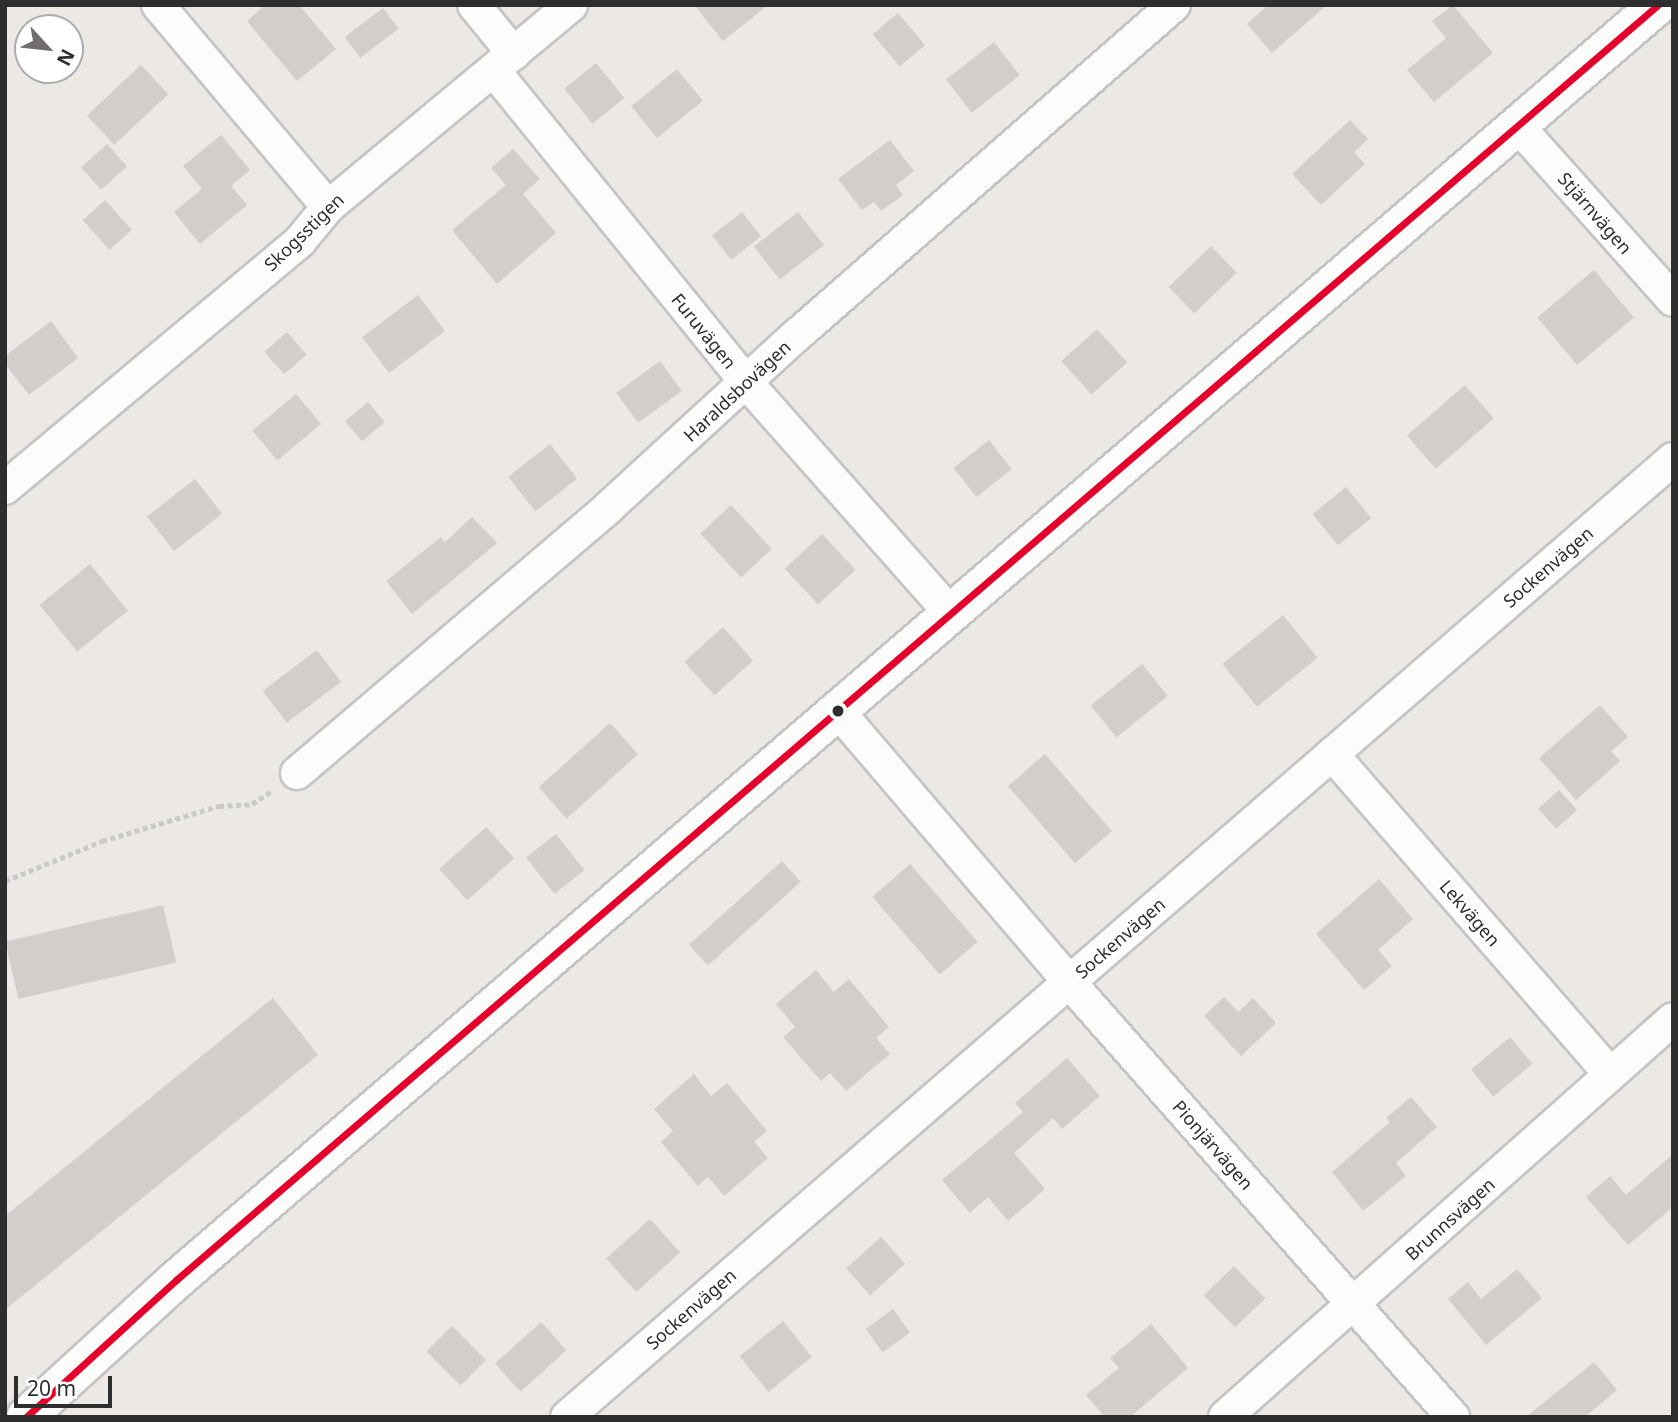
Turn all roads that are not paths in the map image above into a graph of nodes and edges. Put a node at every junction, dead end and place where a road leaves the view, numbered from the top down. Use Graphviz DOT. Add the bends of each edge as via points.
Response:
graph roads {
  1 [pos="159,5"];
  2 [pos="474,5"];
  3 [pos="571,5"];
  4 [pos="1174,5"];
  5 [pos="1658,5"];
  6 [pos="504,63"];
  7 [pos="1517,125"];
  8 [pos="328,208"];
  9 [pos="1673,300"];
  10 [pos="746,382"];
  11 [pos="1673,459"];
  12 [pos="11,471"];
  13 [pos="951,614"];
  14 [pos="838,712"];
  15 [pos="1332,754"];
  16 [pos="297,773"];
  17 [pos="1070,982"];
  18 [pos="1673,1019"];
  19 [pos="1609,1073"];
  20 [pos="1354,1304"];
  21 [pos="26,1417"];
  22 [pos="567,1417"];
  23 [pos="1225,1417"];
  24 [pos="1453,1417"];
  1 -- 8 [label="street"];
  2 -- 6 [label="street, Furuvägen"];
  3 -- 6 [label="street, Skogsstigen"];
  4 -- 10 [label="street, Haraldsbovägen"];
  5 -- 7 [label="street"];
  6 -- 8 [label="street, Skogsstigen" via="462,93"];
  6 -- 10 [label="street, Furuvägen"];
  7 -- 9 [label="street, Stjärnvägen"];
  7 -- 13 [label="street"];
  8 -- 12 [label="street, Skogsstigen" via="300,241"];
  10 -- 13 [label="street, Furuvägen"];
  10 -- 16 [label="street, Haraldsbovägen" via="609,507"];
  11 -- 15 [label="street, Sockenvägen"];
  13 -- 14 [label="street"];
  14 -- 17 [label="street, Pionjärvägen"];
  14 -- 21 [label="street" via="207,1253"];
  15 -- 17 [label="street, Sockenvägen"];
  15 -- 19 [label="street, Lekvägen"];
  17 -- 20 [label="street, Pionjärvägen"];
  17 -- 22 [label="street, Sockenvägen"];
  18 -- 19 [label="street, Brunnsvägen"];
  19 -- 20 [label="street, Brunnsvägen"];
  20 -- 23 [label="street, Brunnsvägen"];
  20 -- 24 [label="street, Pionjärvägen"];
}
